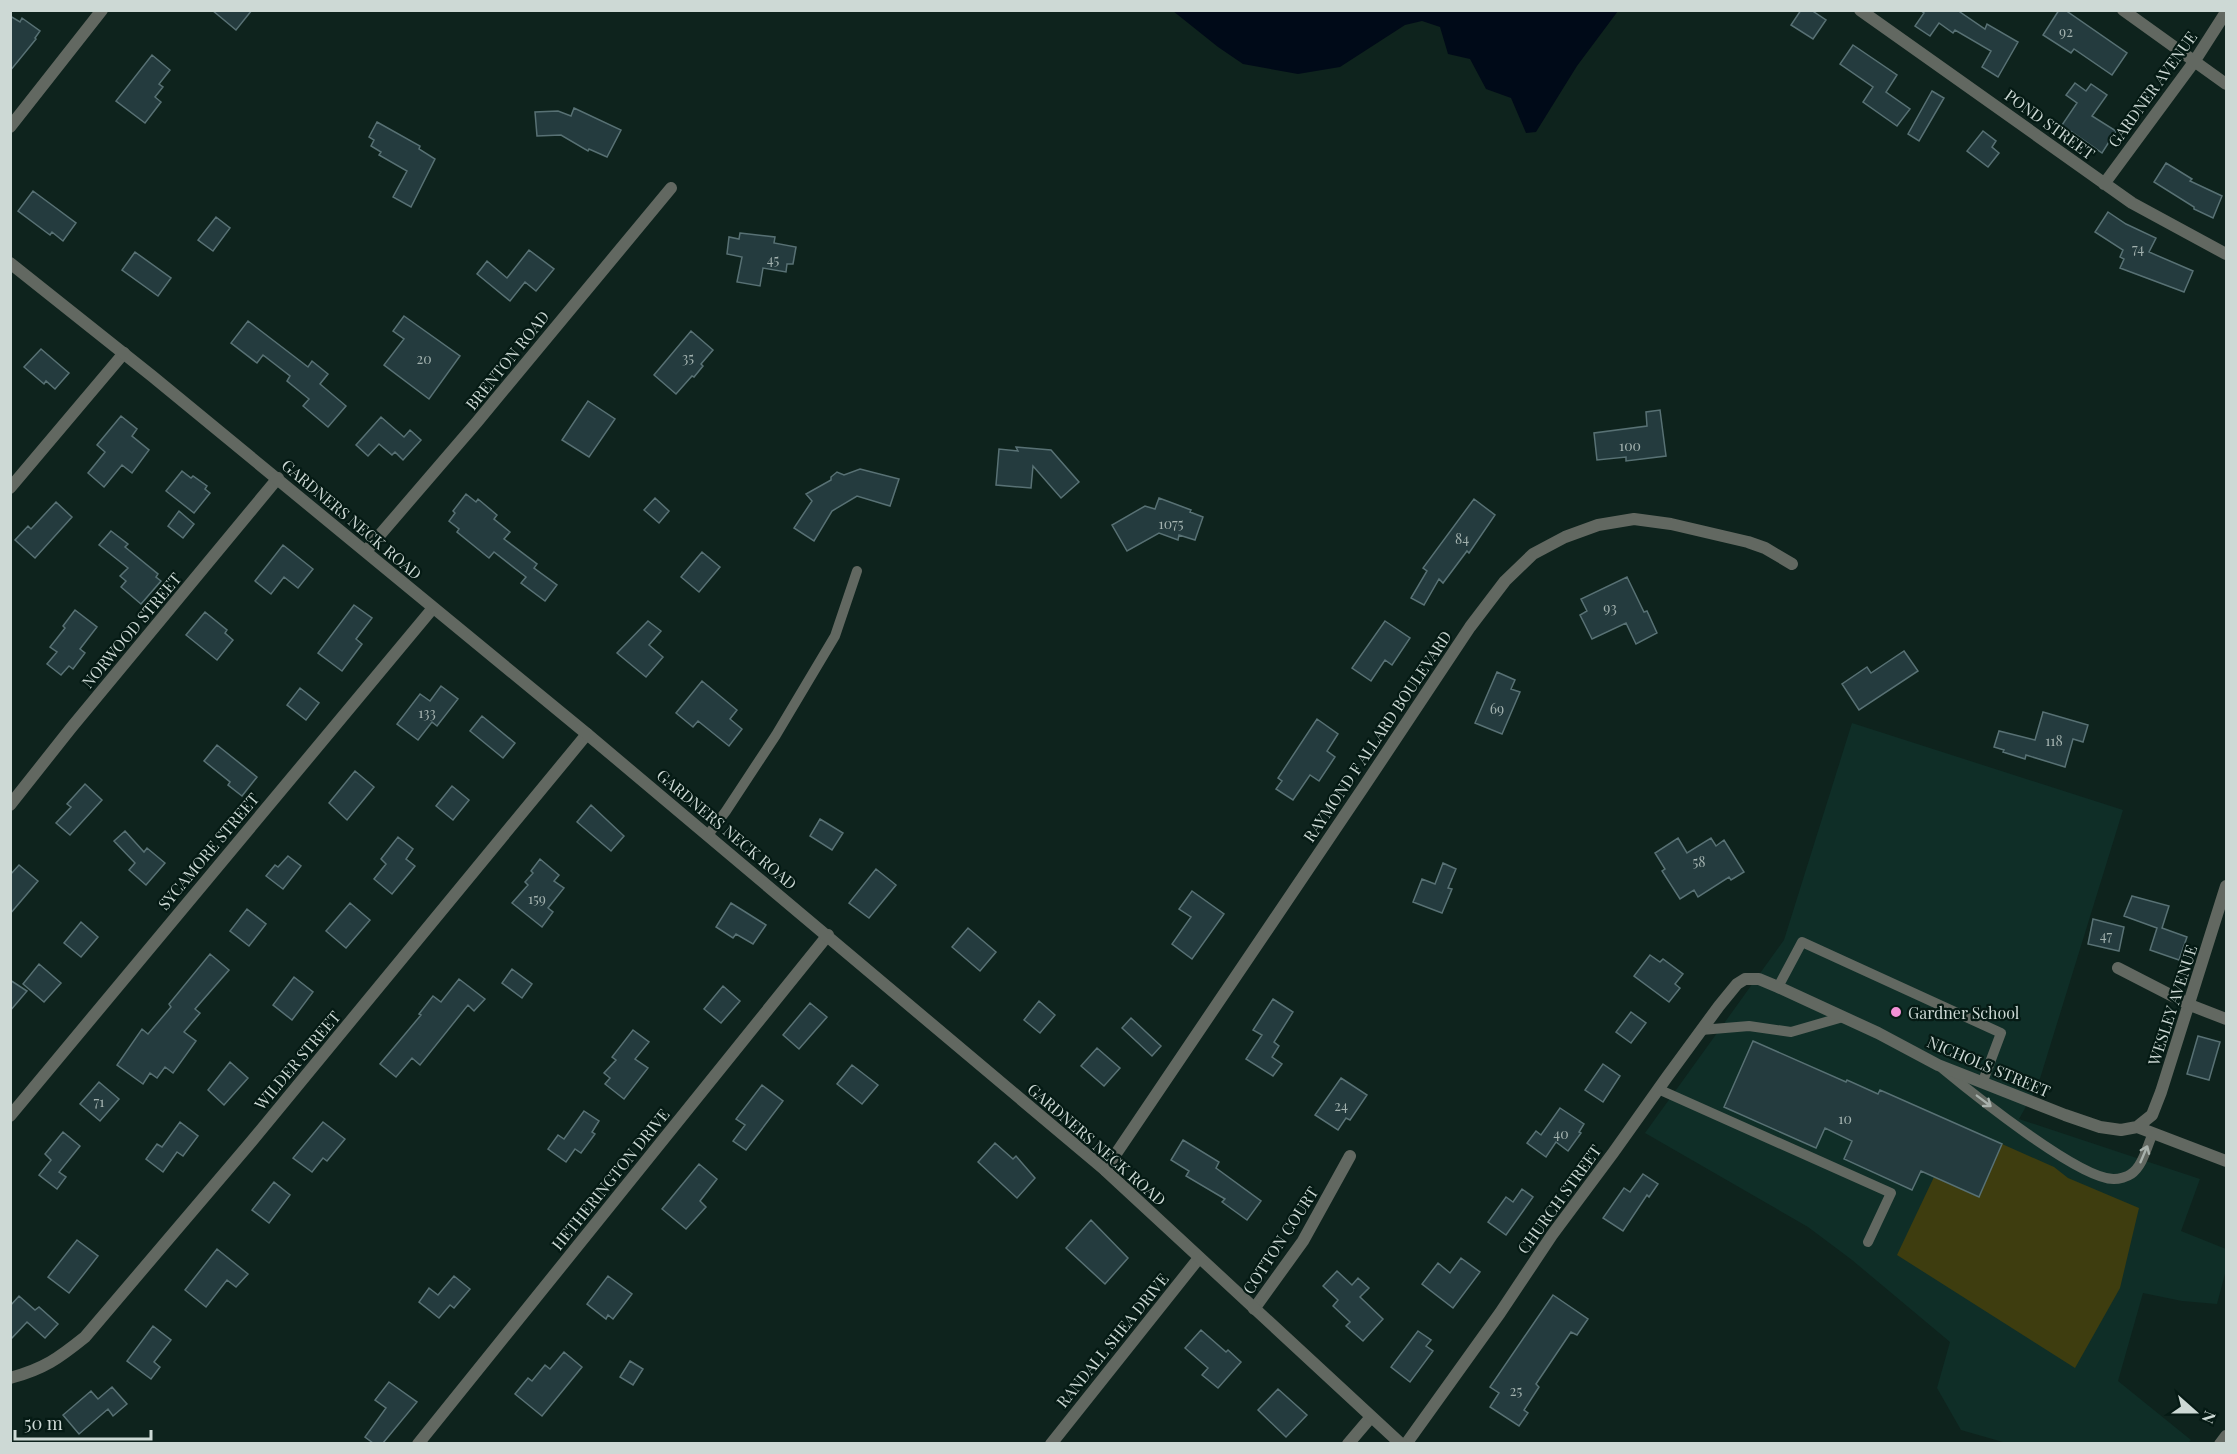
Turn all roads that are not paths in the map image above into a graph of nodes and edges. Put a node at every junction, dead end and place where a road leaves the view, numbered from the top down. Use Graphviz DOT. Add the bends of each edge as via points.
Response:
graph roads {
  1 [pos="102,10"];
  2 [pos="1860,10"];
  3 [pos="2123,10"];
  4 [pos="2226,12"];
  5 [pos="2194,62"];
  6 [pos="2226,84"];
  7 [pos="10,127"];
  8 [pos="2104,184"];
  9 [pos="671,188"];
  10 [pos="2226,254"];
  11 [pos="10,263"];
  12 [pos="124,353"];
  13 [pos="278,478"];
  14 [pos="10,488"];
  15 [pos="366,551"];
  16 [pos="1792,564"];
  17 [pos="857,571"];
  18 [pos="433,608"];
  19 [pos="587,734"];
  20 [pos="10,805"];
  21 [pos="708,835"];
  22 [pos="2226,886"];
  23 [pos="828,935"];
  24 [pos="2118,968"];
  25 [pos="1745,979"];
  26 [pos="1778,987"];
  27 [pos="2190,1005"];
  28 [pos="1843,1017"];
  29 [pos="2226,1019"];
  30 [pos="1701,1030"];
  31 [pos="1938,1065"];
  32 [pos="1983,1081"];
  33 [pos="1658,1089"];
  34 [pos="10,1116"];
  35 [pos="2138,1127"];
  36 [pos="2153,1133"];
  37 [pos="1350,1156"];
  38 [pos="2226,1161"];
  39 [pos="1105,1170"];
  40 [pos="1869,1242"];
  41 [pos="1199,1258"];
  42 [pos="1254,1309"];
  43 [pos="10,1378"];
  44 [pos="1371,1417"];
  45 [pos="2226,1436"];
  46 [pos="418,1443"];
  47 [pos="1051,1443"];
  48 [pos="1348,1443"];
  49 [pos="1401,1443"];
  50 [pos="1406,1443"];
  51 [pos="2220,1443"];
  1 -- 7 [label="street"];
  2 -- 8 [label="street, POND STREET"];
  3 -- 5 [label="street"];
  4 -- 5 [label="street, GARDNER AVENUE"];
  5 -- 6 [label="street"];
  5 -- 8 [label="street, GARDNER AVENUE"];
  8 -- 10 [label="street, POND STREET" via="2157,218"];
  9 -- 15 [label="street, BRENTON ROAD"];
  11 -- 12 [label="street, GARDNERS NECK ROAD"];
  12 -- 13 [label="street, GARDNERS NECK ROAD"];
  12 -- 14 [label="street"];
  13 -- 15 [label="street, GARDNERS NECK ROAD"];
  13 -- 20 [label="street, NORWOOD STREET"];
  15 -- 18 [label="street, GARDNERS NECK ROAD"];
  16 -- 39 [label="street, RAYMOND F ALLARD BOULEVARD" via="1748,542 1634,519 1598,525 1533,554 1505,581 1470,627"];
  17 -- 21 [label="lane" via="835,636 776,735"];
  18 -- 19 [label="street, GARDNERS NECK ROAD"];
  18 -- 34 [label="street, SYCAMORE STREET"];
  19 -- 21 [label="street, GARDNERS NECK ROAD"];
  19 -- 43 [label="street, WILDER STREET" via="85,1337 56,1360 34,1372"];
  21 -- 23 [label="street, GARDNERS NECK ROAD"];
  22 -- 27 [label="street, WESLEY AVENUE"];
  23 -- 39 [label="street, GARDNERS NECK ROAD"];
  23 -- 46 [label="street, HETHERINGTON DRIVE"];
  24 -- 27 [label="street"];
  25 -- 26 [label="street, NICHOLS STREET" via="1759,979"];
  25 -- 30 [label="street, CHURCH STREET"];
  26 -- 28 [label="street, NICHOLS STREET"];
  26 -- 32 [label="lane" via="1802,942 2001,1033"];
  27 -- 29 [label="street"];
  27 -- 35 [label="street, WESLEY AVENUE" via="2152,1115"];
  28 -- 30 [label="lane" via="1791,1032 1749,1026"];
  28 -- 31 [label="street, NICHOLS STREET"];
  30 -- 33 [label="street, CHURCH STREET"];
  31 -- 32 [label="street, NICHOLS STREET"];
  31 -- 36 [label="lane, one-way" via="2020,1128 2079,1166 2112,1180 2131,1174"];
  32 -- 35 [label="street, NICHOLS STREET" via="2100,1127"];
  33 -- 40 [label="lane" via="1891,1193"];
  33 -- 50 [label="street, CHURCH STREET"];
  35 -- 36 [label="street, NICHOLS STREET"];
  36 -- 38 [label="street, NICHOLS STREET"];
  37 -- 42 [label="street, COTTON COURT" via="1303,1241"];
  39 -- 41 [label="street, GARDNERS NECK ROAD"];
  41 -- 42 [label="street, GARDNERS NECK ROAD"];
  41 -- 47 [label="street, RANDALL SHEA DRIVE"];
  42 -- 44 [label="street, GARDNERS NECK ROAD"];
  44 -- 48 [label="street"];
  44 -- 49 [label="street, GARDNERS NECK ROAD"];
  45 -- 51 [label="street"];
}
